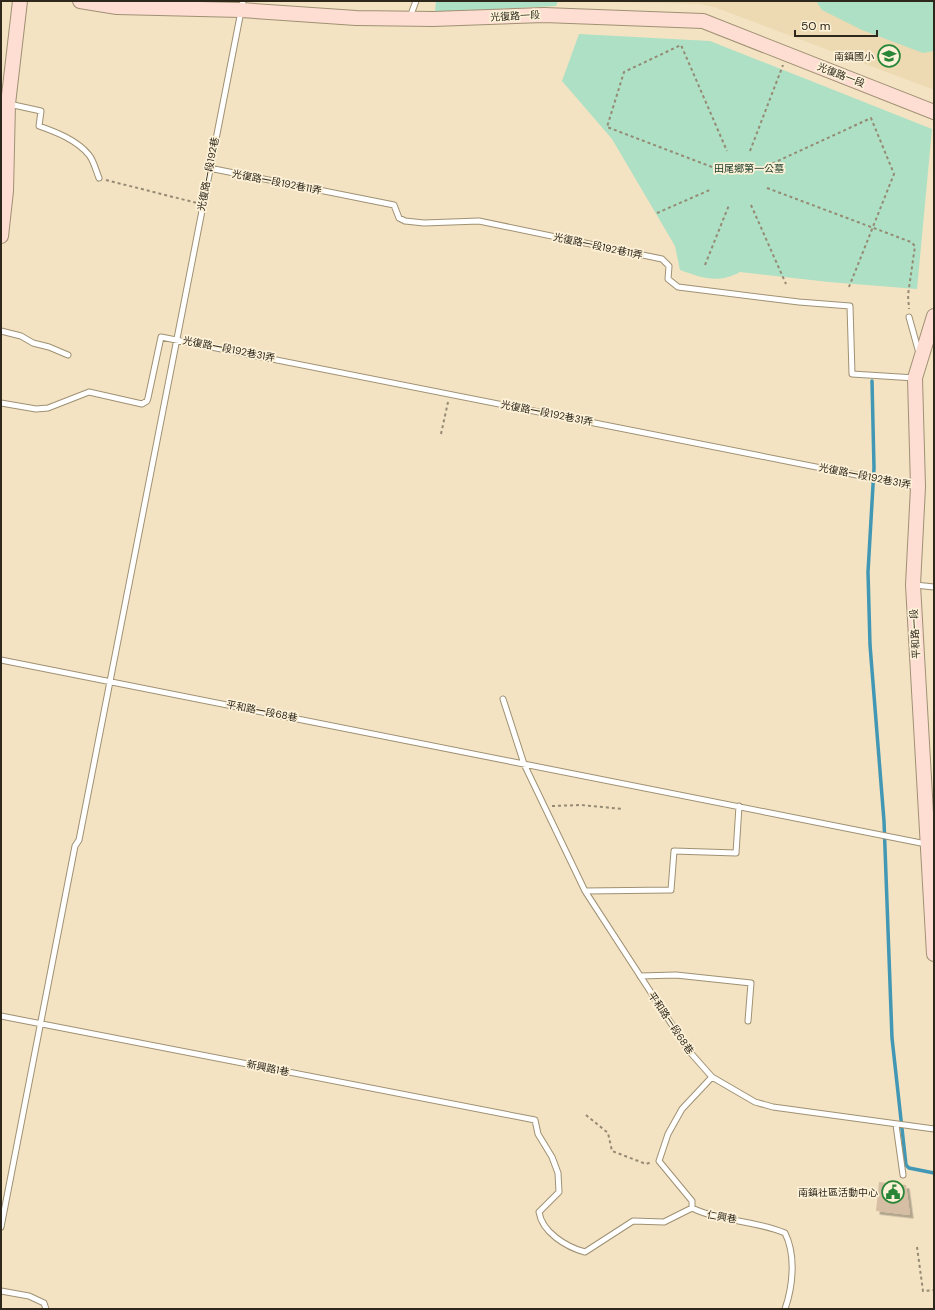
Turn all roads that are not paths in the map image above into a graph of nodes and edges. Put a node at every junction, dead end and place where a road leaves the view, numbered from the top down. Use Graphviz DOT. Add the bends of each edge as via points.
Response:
graph roads {
  1 [pos="20,1"];
  2 [pos="80,1"];
  3 [pos="416,1"];
  4 [pos="242,5"];
  5 [pos="409,19"];
  6 [pos="8,104"];
  7 [pos="934,112"];
  8 [pos="209,168"];
  9 [pos="99,178"];
  10 [pos="1,236"];
  11 [pos="934,316"];
  12 [pos="909,317"];
  13 [pos="1,330"];
  14 [pos="176,338"];
  15 [pos="68,355"];
  16 [pos="920,357"];
  17 [pos="915,378"];
  18 [pos="1,403"];
  19 [pos="918,487"];
  20 [pos="913,585"];
  21 [pos="934,587"];
  22 [pos="1,660"];
  23 [pos="110,681"];
  24 [pos="503,699"];
  25 [pos="524,764"];
  26 [pos="739,806"];
  27 [pos="928,844"];
  28 [pos="585,891"];
  29 [pos="934,935"];
  30 [pos="934,954"];
  31 [pos="640,976"];
  32 [pos="1,1016"];
  33 [pos="748,1021"];
  34 [pos="42,1024"];
  35 [pos="712,1077"];
  36 [pos="896,1125"];
  37 [pos="934,1129"];
  38 [pos="903,1175"];
  39 [pos="692,1208"];
  40 [pos="1,1227"];
  41 [pos="1,1291"];
  42 [pos="46,1309"];
  43 [pos="786,1309"];
  1 -- 6 [label="street"];
  2 -- 4 [label="street, 光復路一段" via="117,7"];
  3 -- 5 [label="lane"];
  4 -- 5 [label="street, 光復路一段" via="356,18"];
  4 -- 8 [label="lane, 光復路一段192巷"];
  5 -- 7 [label="street, 光復路一段" via="544,15 703,21"];
  6 -- 9 [label="lane" via="41,111 39,126 76,143 90,155"];
  6 -- 10 [label="street" via="6,191"];
  8 -- 14 [label="lane, 光復路一段192巷"];
  8 -- 17 [label="lane, 光復路一段192巷11弄" via="394,204 398,218 405,221 479,221 662,259 669,266 668,278 678,287 850,306 852,374"];
  11 -- 16 [label="street, 平和路一段"];
  12 -- 16 [label="lane"];
  13 -- 15 [label="lane"];
  14 -- 18 [label="lane" via="161,337 148,398 142,404 89,392 48,408 36,409"];
  14 -- 19 [label="lane, 光復路一段192巷31弄"];
  14 -- 23 [label="lane, 光復路一段192巷"];
  16 -- 17 [label="street, 平和路一段"];
  17 -- 19 [label="street, 平和路一段"];
  19 -- 20 [label="street, 平和路一段"];
  20 -- 21 [label="lane"];
  20 -- 27 [label="street, 平和路一段"];
  22 -- 23 [label="lane, 平和路一段68巷"];
  23 -- 25 [label="lane, 平和路一段68巷"];
  23 -- 34 [label="lane, 光復路一段192巷" via="79,840 75,846"];
  24 -- 25 [label="lane"];
  25 -- 26 [label="lane, 平和路一段68巷"];
  25 -- 28 [label="lane, 平和路一段68巷"];
  26 -- 27 [label="lane, 平和路一段68巷"];
  26 -- 28 [label="lane" via="736,853 674,851 671,890"];
  27 -- 29 [label="street, 平和路一段"];
  28 -- 31 [label="lane, 平和路一段68巷"];
  29 -- 30 [label="street, 平和路一段"];
  31 -- 33 [label="lane" via="676,975 751,983"];
  31 -- 35 [label="lane, 平和路一段68巷" via="689,1051"];
  32 -- 34 [label="lane, 新興路1巷"];
  34 -- 39 [label="lane, 新興路1巷" via="535,1120 538,1134 558,1173 559,1186 559,1192 539,1212 540,1221 550,1232 575,1249 585,1252 633,1221 664,1222"];
  34 -- 40 [label="lane, 光復路一段192巷"];
  35 -- 36 [label="lane, 平和路一段68巷" via="755,1102 773,1107"];
  35 -- 39 [label="lane" via="682,1109 668,1134 659,1160 692,1201"];
  36 -- 37 [label="lane, 平和路一段68巷"];
  36 -- 38 [label="lane"];
  39 -- 43 [label="lane, 仁興巷" via="706,1215 740,1220 785,1233 790,1243 792,1259"];
  41 -- 42 [label="lane" via="38,1300 44,1303"];
}
